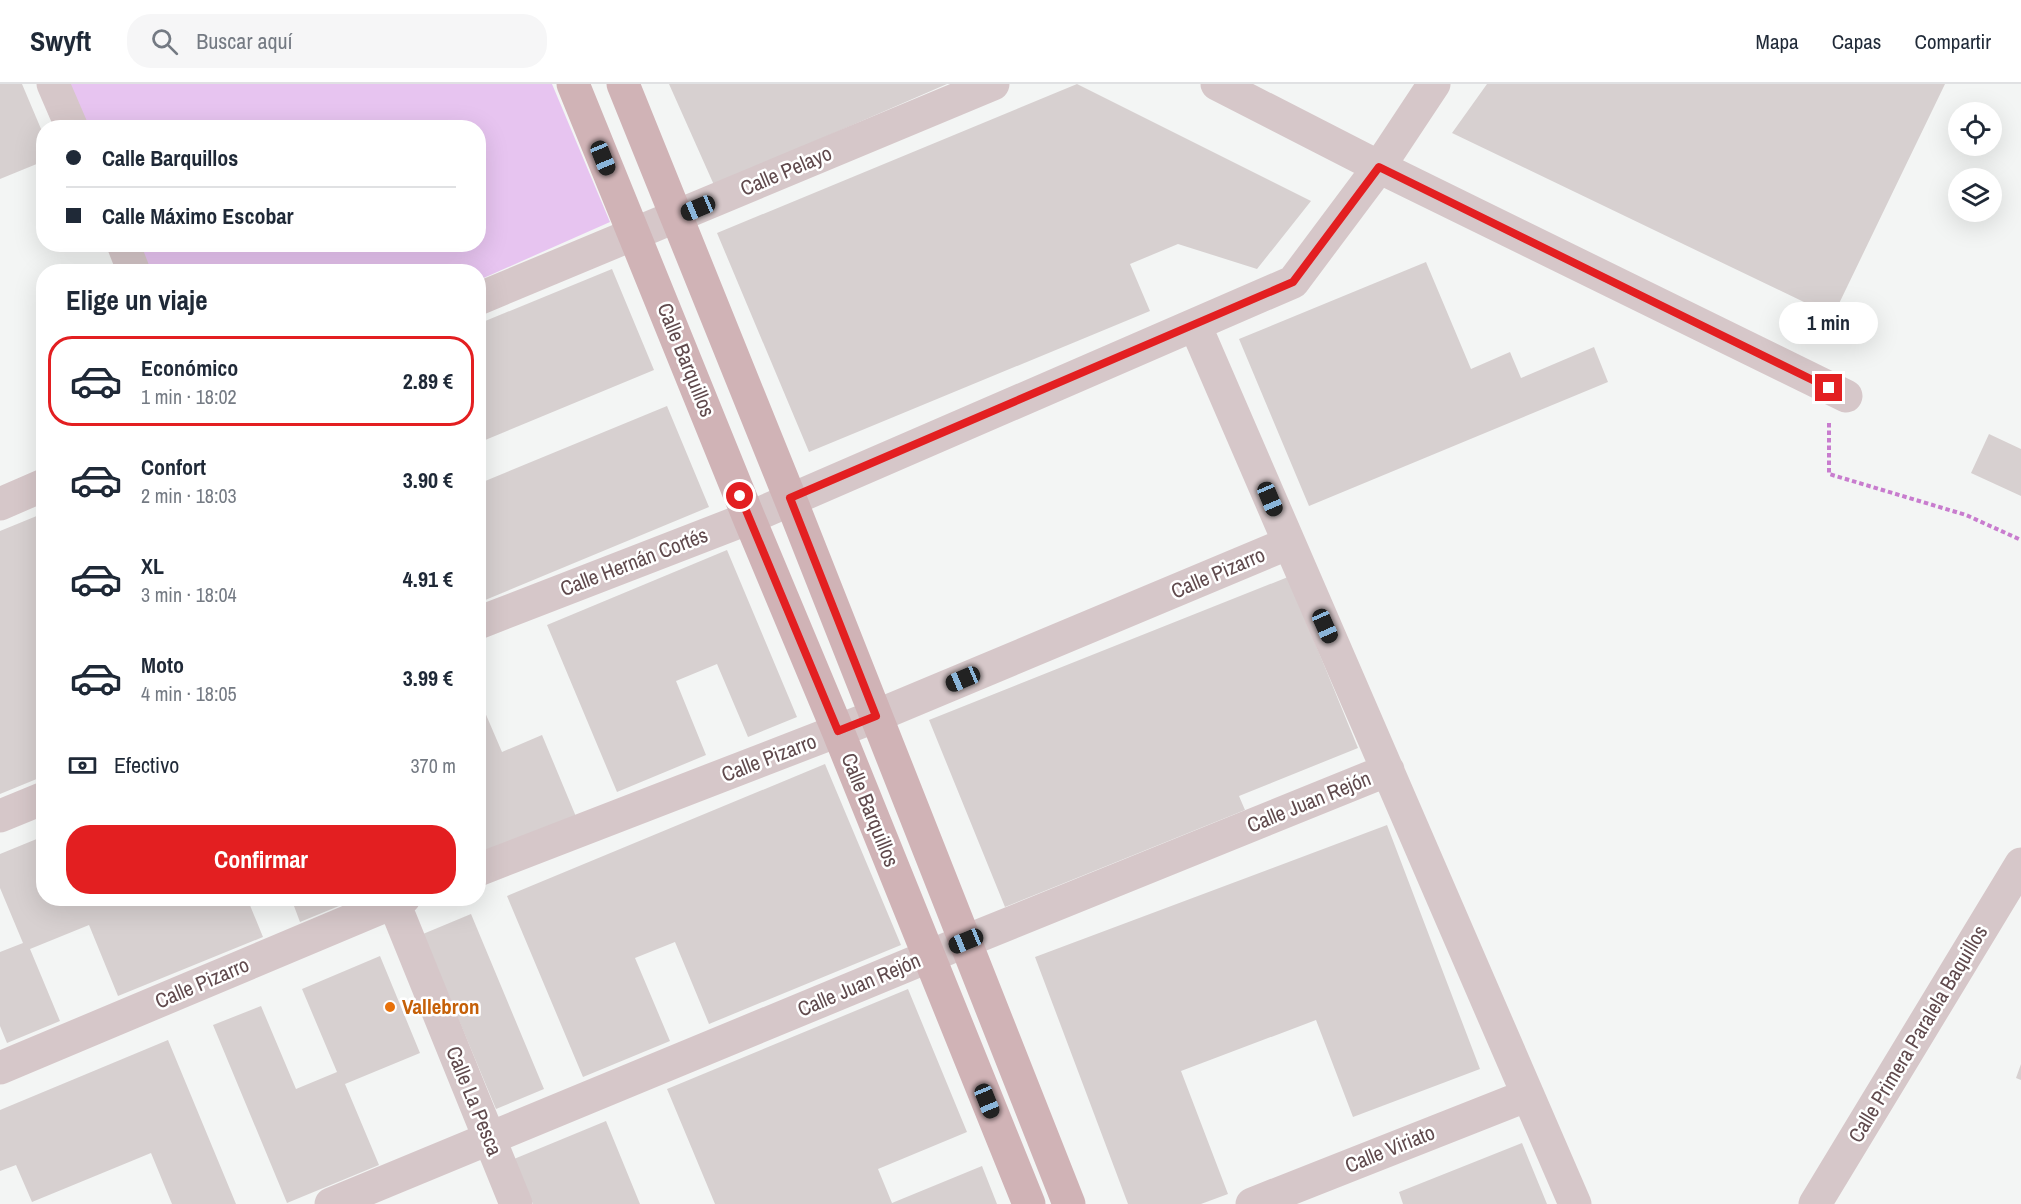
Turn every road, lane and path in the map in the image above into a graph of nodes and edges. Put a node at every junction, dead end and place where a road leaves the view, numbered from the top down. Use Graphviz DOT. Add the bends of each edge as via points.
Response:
graph roads {
  1 [pos="53,84"];
  2 [pos="573,84"];
  3 [pos="623,84"];
  4 [pos="993,84"];
  5 [pos="1217,84"];
  6 [pos="1434,84"];
  7 [pos="69,120"];
  8 [pos="1379,167"];
  9 [pos="676,217"];
  10 [pos="636,235"];
  11 [pos="486,296"];
  12 [pos="1195,325"];
  13 [pos="1837,392"];
  14 [pos="36,488"];
  15 [pos="790,498"];
  16 [pos="0,504"];
  17 [pos="749,518"];
  18 [pos="2021,540"];
  19 [pos="1289,543"];
  20 [pos="486,620"];
  21 [pos="876,716"];
  22 [pos="838,731"];
  23 [pos="1388,770"];
  24 [pos="36,801"];
  25 [pos="0,816"];
  26 [pos="2021,864"];
  27 [pos="486,867"];
  28 [pos="382,906"];
  29 [pos="398,906"];
  30 [pos="966,941"];
  31 [pos="928,956"];
  32 [pos="0,1068"];
  33 [pos="1527,1095"];
  34 [pos="489,1138"];
  35 [pos="331,1204"];
  36 [pos="516,1204"];
  37 [pos="1029,1204"];
  38 [pos="1069,1204"];
  39 [pos="1252,1204"];
  40 [pos="1575,1204"];
  41 [pos="1815,1204"];
  1 -- 7 [label="street"];
  2 -- 10 [label="main road, Calle Barquillos"];
  3 -- 9 [label="main road, Calle Barquillos"];
  4 -- 9 [label="street, Calle Pelayo"];
  5 -- 8 [label="street"];
  6 -- 8 [label="street, Calle Hernán Cortés"];
  8 -- 12 [label="street, Calle Hernán Cortés" via="1293,282"];
  8 -- 13 [label="street"];
  9 -- 10 [label="street, Calle Pelayo"];
  9 -- 15 [label="main road, Calle Barquillos"];
  10 -- 11 [label="street, Calle Pelayo"];
  10 -- 17 [label="main road, Calle Barquillos"];
  12 -- 15 [label="street, Calle Hernán Cortés"];
  12 -- 19 [label="street"];
  13 -- 18 [label="path" via="1829,474 1966,515"];
  14 -- 16 [label="street"];
  15 -- 17 [label="street, Calle Hernán Cortés"];
  15 -- 21 [label="main road, Calle Barquillos"];
  17 -- 20 [label="street, Calle Hernán Cortés"];
  17 -- 22 [label="main road, Calle Barquillos"];
  19 -- 21 [label="street, Calle Pizarro"];
  19 -- 23 [label="street"];
  21 -- 22 [label="street, Calle Pizarro"];
  21 -- 30 [label="main road, Calle Barquillos"];
  22 -- 27 [label="street, Calle Pizarro"];
  22 -- 31 [label="main road, Calle Barquillos"];
  23 -- 30 [label="street, Calle Juan Rejón"];
  23 -- 33 [label="street"];
  24 -- 25 [label="street"];
  26 -- 41 [label="street, Calle Primera Paralela Baquillos"];
  28 -- 32 [label="street, Calle Pizarro"];
  29 -- 34 [label="street, Calle La Pesca"];
  30 -- 31 [label="street, Calle Juan Rejón"];
  30 -- 38 [label="main road, Calle Barquillos"];
  31 -- 34 [label="street, Calle Juan Rejón"];
  31 -- 37 [label="main road, Calle Barquillos"];
  33 -- 39 [label="street, Calle Viriato"];
  33 -- 40 [label="street"];
  34 -- 35 [label="street, Calle Juan Rejón"];
  34 -- 36 [label="street, Calle La Pesca"];
}
